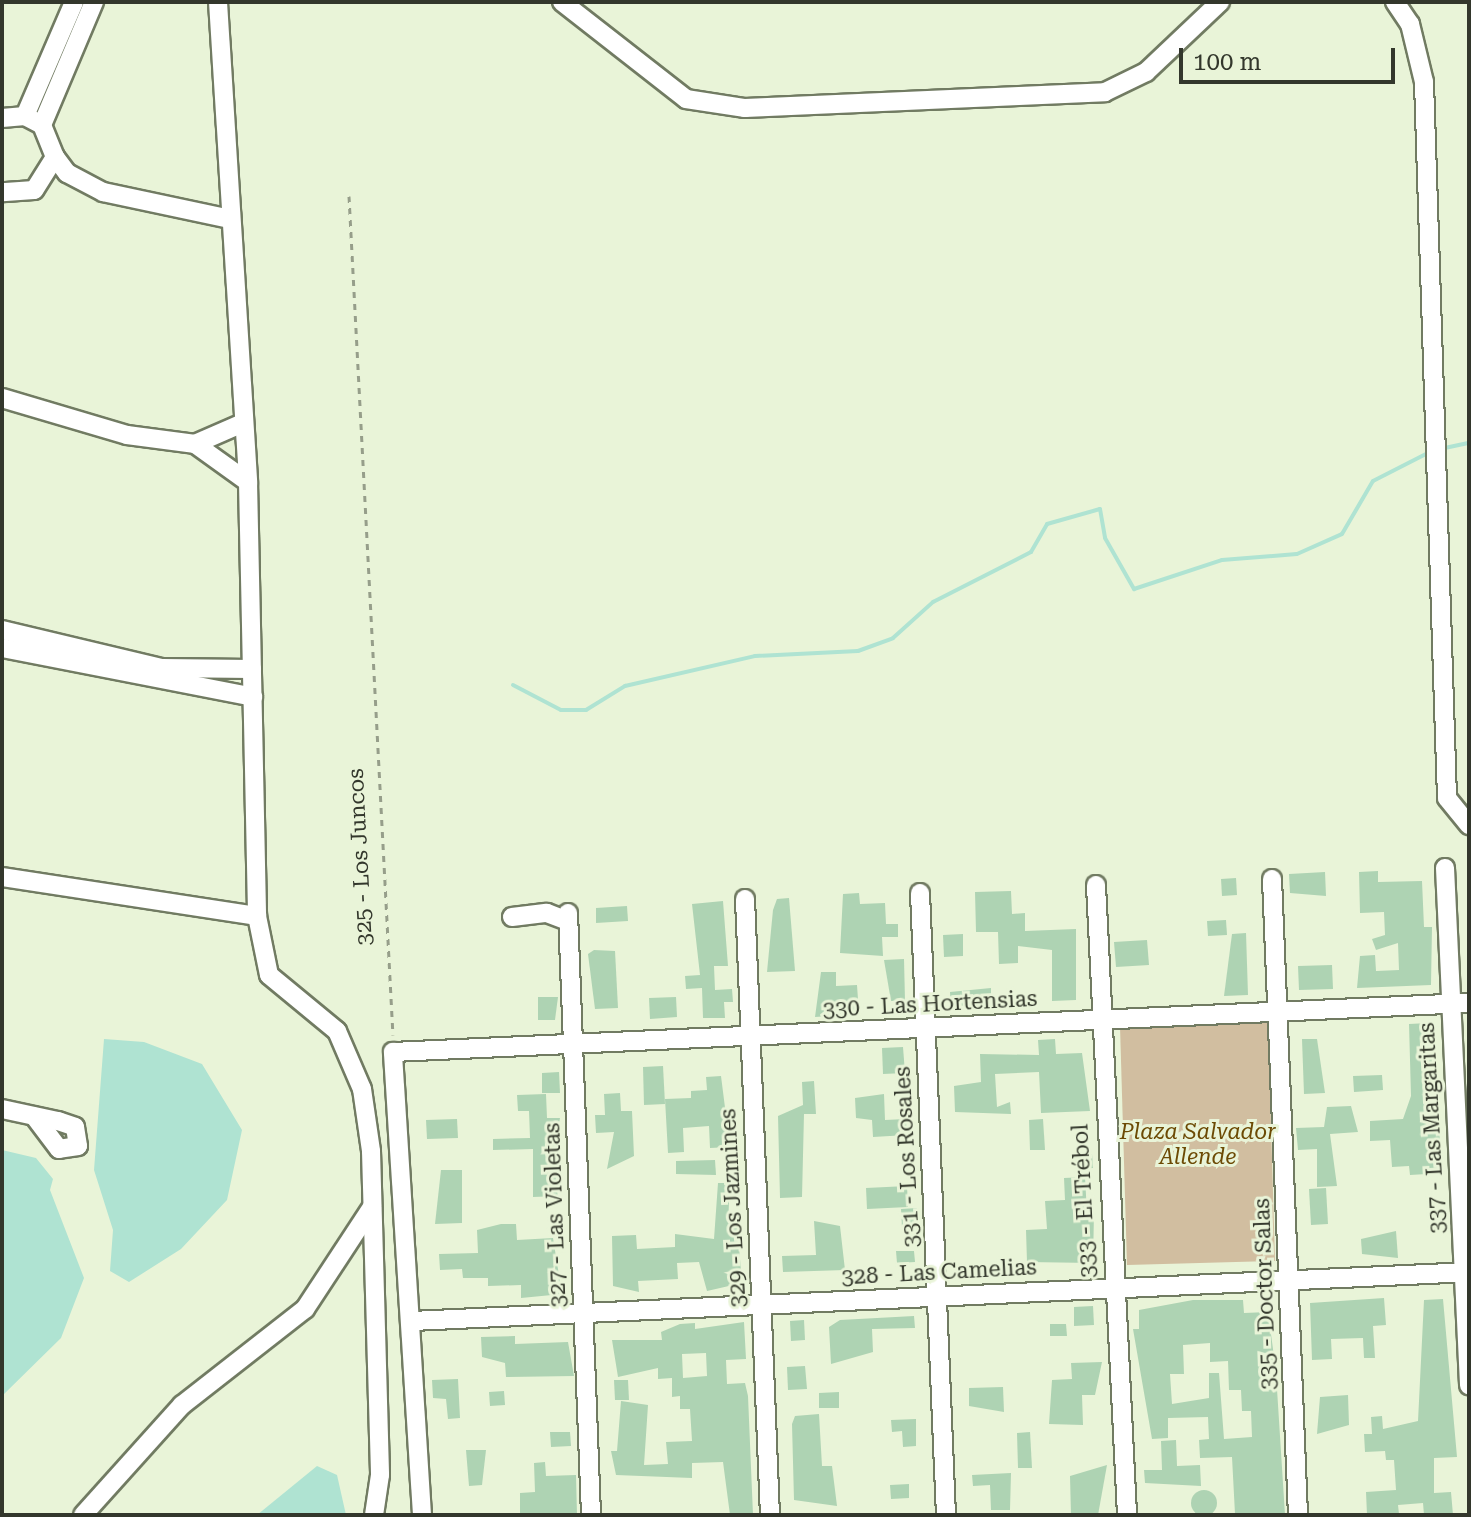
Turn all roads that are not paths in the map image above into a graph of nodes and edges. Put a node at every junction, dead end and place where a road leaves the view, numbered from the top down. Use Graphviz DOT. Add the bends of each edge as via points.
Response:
graph roads {
  1 [pos="74,2"];
  2 [pos="94,2"];
  3 [pos="218,2"];
  4 [pos="562,2"];
  5 [pos="1220,2"];
  6 [pos="1395,2"];
  7 [pos="2,118"];
  8 [pos="34,121"];
  9 [pos="55,157"];
  10 [pos="44,183"];
  11 [pos="84,184"];
  12 [pos="6,193"];
  13 [pos="2,212"];
  14 [pos="230,219"];
  15 [pos="2,398"];
  16 [pos="243,423"];
  17 [pos="195,444"];
  18 [pos="248,482"];
  19 [pos="2,630"];
  20 [pos="2,648"];
  21 [pos="252,669"];
  22 [pos="253,697"];
  23 [pos="1469,825"];
  24 [pos="1445,868"];
  25 [pos="2,877"];
  26 [pos="1272,879"];
  27 [pos="1096,885"];
  28 [pos="920,893"];
  29 [pos="745,899"];
  30 [pos="257,916"];
  31 [pos="512,917"];
  32 [pos="1460,1004"];
  33 [pos="1277,1012"];
  34 [pos="1099,1019"];
  35 [pos="924,1027"];
  36 [pos="749,1037"];
  37 [pos="575,1043"];
  38 [pos="2,1109"];
  39 [pos="34,1116"];
  40 [pos="372,1207"];
  41 [pos="1466,1272"];
  42 [pos="1288,1281"];
  43 [pos="1113,1289"];
  44 [pos="938,1296"];
  45 [pos="761,1305"];
  46 [pos="582,1313"];
  47 [pos="412,1321"];
  48 [pos="1469,1385"];
  49 [pos="83,1515"];
  50 [pos="374,1515"];
  51 [pos="422,1515"];
  52 [pos="591,1515"];
  53 [pos="770,1515"];
  54 [pos="946,1515"];
  55 [pos="1127,1515"];
  56 [pos="1298,1515"];
  1 -- 8 [label="street"];
  2 -- 8 [label="street"];
  3 -- 14 [label="street"];
  4 -- 5 [label="street" via="686,99 745,108 1105,92 1146,72"];
  6 -- 23 [label="street" via="1410,24 1424,82 1447,798"];
  7 -- 8 [label="street"];
  8 -- 9 [label="street"];
  9 -- 10 [label="street"];
  9 -- 11 [label="street"];
  10 -- 11 [label="street"];
  10 -- 12 [label="street"];
  11 -- 14 [label="street" via="159,208"];
  12 -- 13 [label="street"];
  14 -- 16 [label="street"];
  15 -- 17 [label="street" via="127,435"];
  16 -- 17 [label="street"];
  16 -- 18 [label="street"];
  17 -- 18 [label="street"];
  18 -- 21 [label="street"];
  19 -- 21 [label="street" via="162,668"];
  20 -- 22 [label="street"];
  21 -- 22 [label="street"];
  22 -- 30 [label="street"];
  24 -- 32 [label="street, 337 - Las Margaritas"];
  25 -- 30 [label="street"];
  26 -- 33 [label="street, 335 - Doctor Salas"];
  27 -- 34 [label="street, 333 - El Trébol"];
  28 -- 35 [label="street, 331 - Los Rosales"];
  29 -- 36 [label="street, 329 - Los Jazmines"];
  30 -- 40 [label="street" via="269,975 348,1048 368,1125"];
  31 -- 37 [label="street, 327 - Las Violetas" via="568,917"];
  32 -- 33 [label="street, 330 - Las Hortensias"];
  32 -- 41 [label="street, 337 - Las Margaritas"];
  33 -- 34 [label="street, 330 - Las Hortensias"];
  33 -- 42 [label="street, 335 - Doctor Salas"];
  34 -- 35 [label="street, 330 - Las Hortensias"];
  34 -- 43 [label="street, 333 - El Trébol"];
  35 -- 36 [label="street, 330 - Las Hortensias"];
  35 -- 44 [label="street, 331 - Los Rosales"];
  36 -- 37 [label="street, 330 - Las Hortensias"];
  36 -- 45 [label="street, 329 - Los Jazmines"];
  37 -- 46 [label="street, 327 - Las Violetas"];
  37 -- 47 [label="street, 330 - Las Hortensias" via="393,1052"];
  38 -- 39 [label="street"];
  40 -- 49 [label="street" via="305,1309 182,1405"];
  40 -- 50 [label="street" via="380,1475"];
  41 -- 42 [label="street, 328 - Las Camelias"];
  41 -- 48 [label="street, 337 - Las Margaritas"];
  42 -- 43 [label="street, 328 - Las Camelias"];
  42 -- 56 [label="street, 335 - Doctor Salas"];
  43 -- 44 [label="street, 328 - Las Camelias"];
  43 -- 55 [label="street, 333 - El Trébol"];
  44 -- 45 [label="street, 328 - Las Camelias"];
  44 -- 54 [label="street, 331 - Los Rosales"];
  45 -- 46 [label="street, 328 - Las Camelias"];
  45 -- 53 [label="street, 329 - Los Jazmines"];
  46 -- 47 [label="street, 328 - Las Camelias"];
  46 -- 52 [label="street, 327 - Las Violetas"];
  47 -- 51 [label="street"];
}
